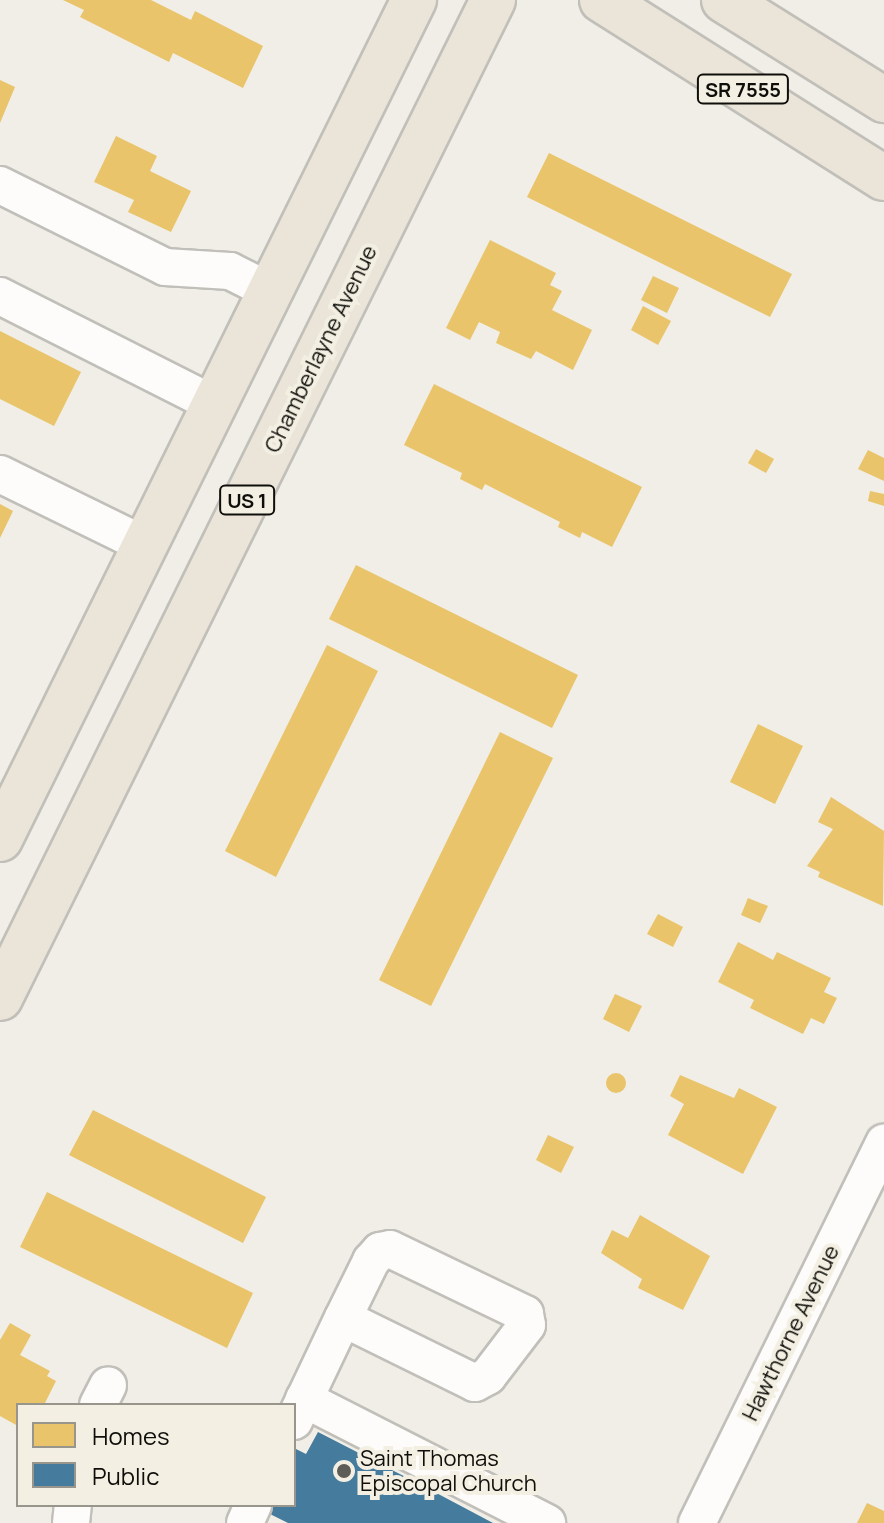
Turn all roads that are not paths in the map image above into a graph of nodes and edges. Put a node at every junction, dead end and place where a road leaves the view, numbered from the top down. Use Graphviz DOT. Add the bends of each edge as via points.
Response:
graph roads {
  1 [pos="414,0"];
  2 [pos="493,0"];
  3 [pos="602,0"];
  4 [pos="724,0"];
  5 [pos="884,100"];
  6 [pos="884,178"];
  7 [pos="0,185"];
  8 [pos="270,291"];
  9 [pos="0,296"];
  10 [pos="214,404"];
  11 [pos="0,474"];
  12 [pos="145,545"];
  13 [pos="0,839"];
  14 [pos="0,998"];
  15 [pos="884,1143"];
  16 [pos="343,1318"];
  17 [pos="299,1410"];
  18 [pos="547,1523"];
  19 [pos="697,1523"];
  1 -- 8 [label="main road"];
  2 -- 14 [label="main road, Chamberlayne Avenue / US 1"];
  3 -- 6 [label="main road, SR 7555"];
  4 -- 5 [label="main road, SR 7555"];
  7 -- 8 [label="street" via="165,267 230,271"];
  8 -- 10 [label="main road"];
  9 -- 10 [label="street"];
  10 -- 12 [label="main road"];
  11 -- 12 [label="street"];
  12 -- 13 [label="main road"];
  15 -- 19 [label="street, Hawthorne Avenue"];
  16 -- 16 [label="street" via="475,1383 488,1376 527,1325 525,1314 390,1249 371,1261"];
  16 -- 17 [label="street"];
  17 -- 18 [label="street"];
}
